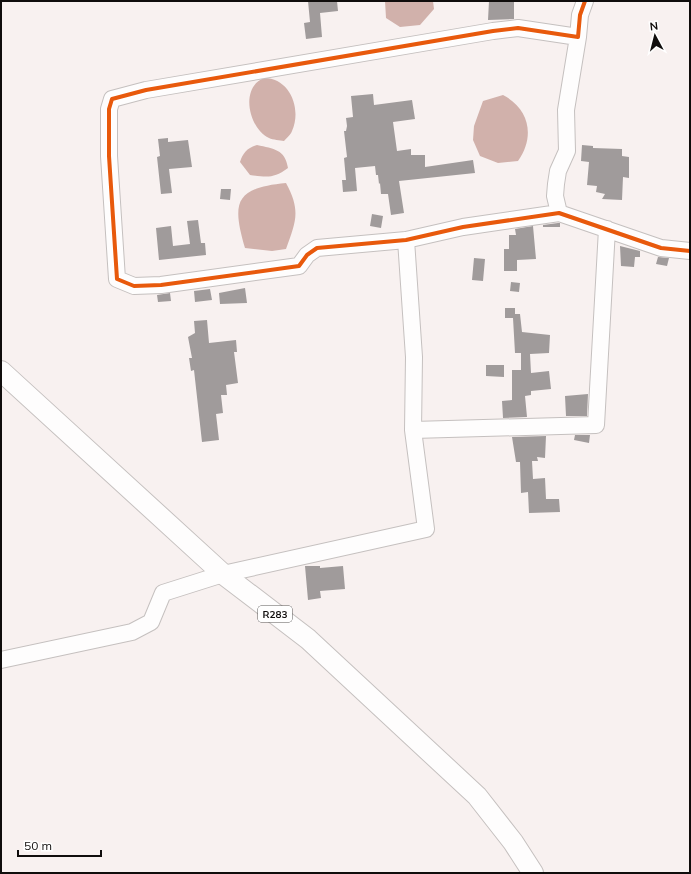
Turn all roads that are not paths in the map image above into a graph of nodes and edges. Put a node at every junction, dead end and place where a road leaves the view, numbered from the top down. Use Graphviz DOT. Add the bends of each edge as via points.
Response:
graph roads {
  1 [pos="585,1"];
  2 [pos="578,37"];
  3 [pos="559,213"];
  4 [pos="607,229"];
  5 [pos="406,240"];
  6 [pos="690,251"];
  7 [pos="1,371"];
  8 [pos="413,430"];
  9 [pos="223,574"];
  10 [pos="1,660"];
  11 [pos="533,873"];
  1 -- 2 [label="street" via="580,15"];
  2 -- 3 [label="street" via="566,110 567,151 556,184 555,196"];
  2 -- 5 [label="street" via="518,28 493,31 146,90 112,99 109,109 112,214 117,279 123,283 134,286 161,285 299,266 307,255 317,248"];
  3 -- 4 [label="street"];
  3 -- 5 [label="street" via="463,227"];
  4 -- 6 [label="street" via="661,248"];
  4 -- 8 [label="street" via="596,425"];
  5 -- 8 [label="street" via="414,357"];
  7 -- 9 [label="main road, R283"];
  8 -- 9 [label="street" via="426,529"];
  9 -- 10 [label="street" via="163,593 151,622 132,632"];
  9 -- 11 [label="main road, R283" via="308,639 478,796 514,842"];
}
